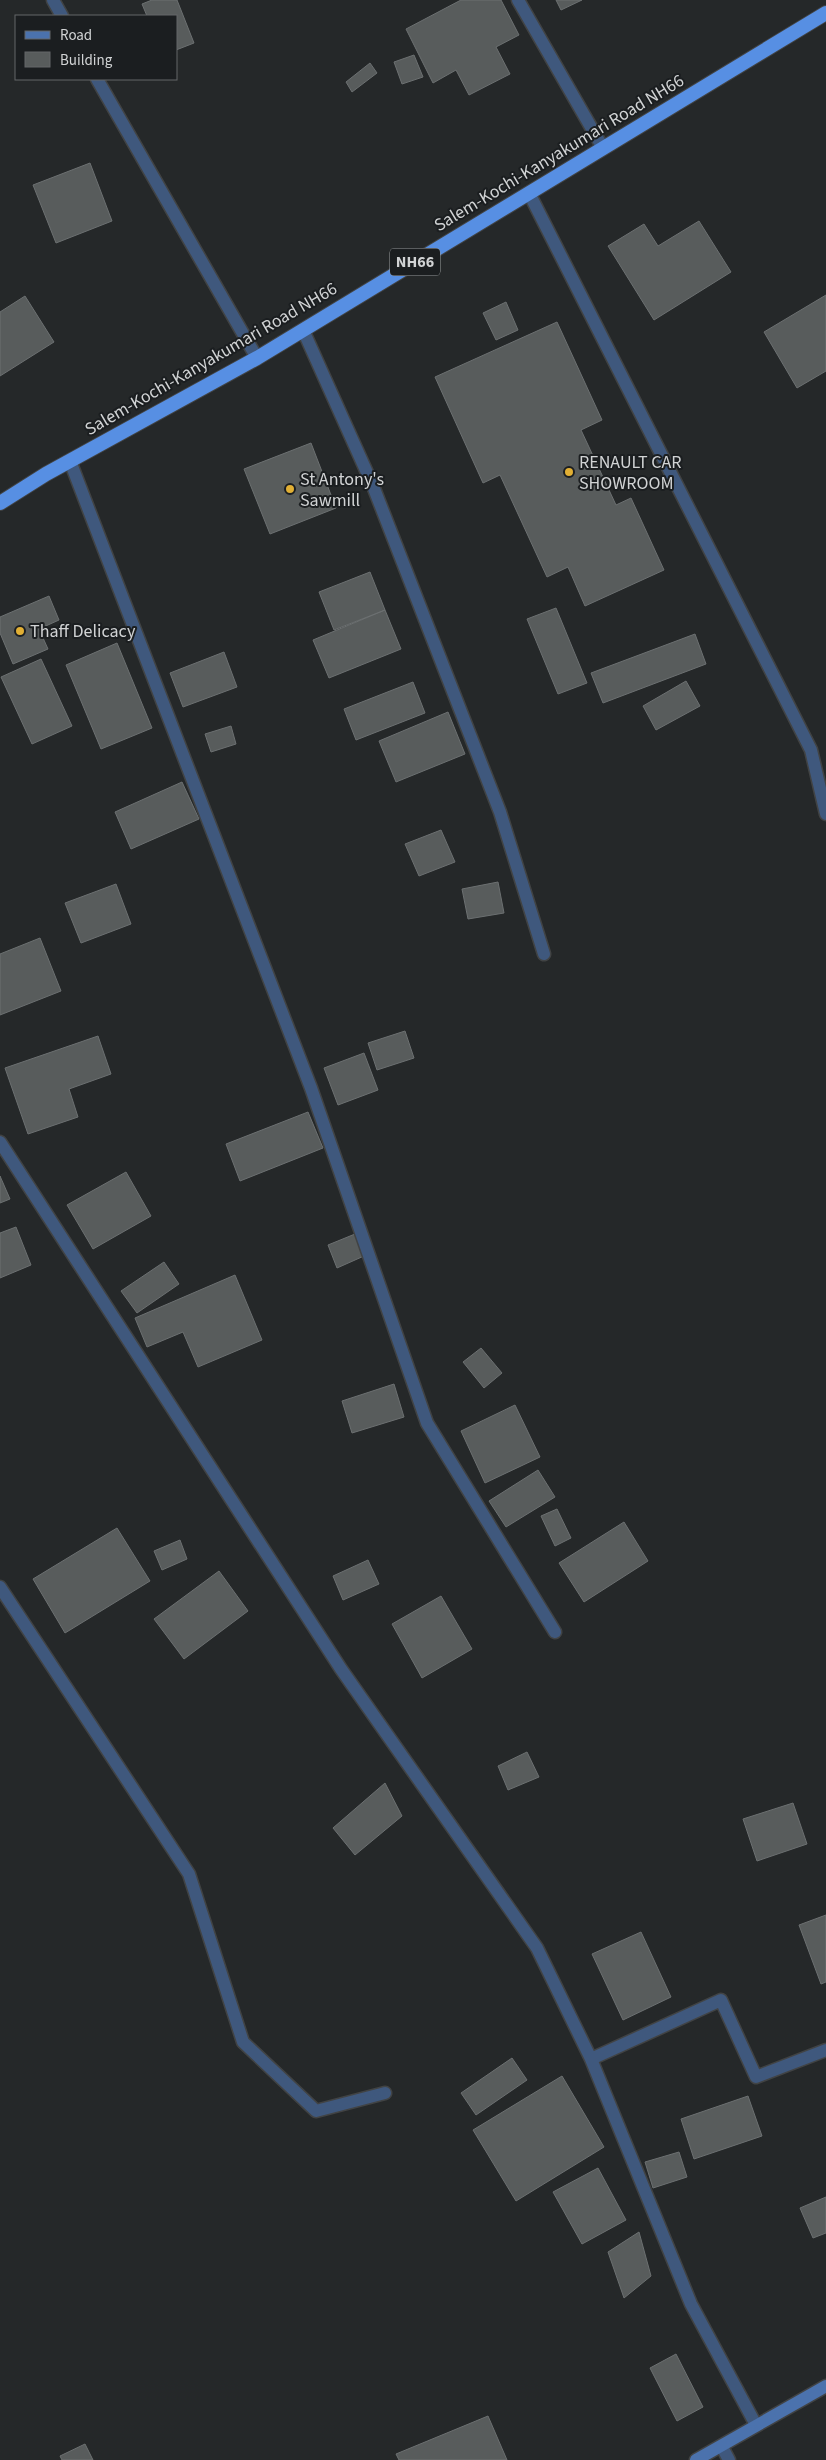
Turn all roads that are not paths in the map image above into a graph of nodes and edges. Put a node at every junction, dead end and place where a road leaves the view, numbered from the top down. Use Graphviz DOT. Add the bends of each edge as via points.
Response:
graph roads {
  1 [pos="54,0"];
  2 [pos="518,0"];
  3 [pos="826,13"];
  4 [pos="62,15"];
  5 [pos="99,80"];
  6 [pos="603,148"];
  7 [pos="528,193"];
  8 [pos="303,330"];
  9 [pos="257,358"];
  10 [pos="70,461"];
  11 [pos="0,504"];
  12 [pos="826,814"];
  13 [pos="544,954"];
  14 [pos="0,1142"];
  15 [pos="0,1587"];
  16 [pos="555,1632"];
  17 [pos="826,2050"];
  18 [pos="591,2059"];
  19 [pos="385,2093"];
  20 [pos="826,2386"];
  21 [pos="756,2425"];
  22 [pos="722,2447"];
  23 [pos="696,2460"];
  24 [pos="729,2460"];
  1 -- 4 [label="street"];
  2 -- 6 [label="street"];
  3 -- 6 [label="highway, Salem-Kochi-Kanyakumari Road NH66 / NH66"];
  5 -- 9 [label="street"];
  6 -- 7 [label="highway, Salem-Kochi-Kanyakumari Road NH66 / NH66"];
  7 -- 8 [label="highway, Salem-Kochi-Kanyakumari Road NH66 / NH66"];
  7 -- 12 [label="street" via="811,750"];
  8 -- 9 [label="highway, Salem-Kochi-Kanyakumari Road NH66 / NH66"];
  8 -- 13 [label="street" via="373,486 500,812"];
  9 -- 10 [label="highway, Salem-Kochi-Kanyakumari Road NH66 / NH66"];
  10 -- 11 [label="highway, Salem-Kochi-Kanyakumari Road NH66 / NH66"];
  10 -- 16 [label="street" via="311,1088 427,1423"];
  14 -- 18 [label="street" via="341,1669 537,1948"];
  15 -- 19 [label="street" via="189,1874 243,2042 316,2111"];
  17 -- 18 [label="street" via="756,2077 721,2000"];
  18 -- 21 [label="street" via="691,2304"];
  20 -- 21 [label="main road"];
  21 -- 22 [label="main road"];
  22 -- 23 [label="main road"];
  22 -- 24 [label="street"];
}
